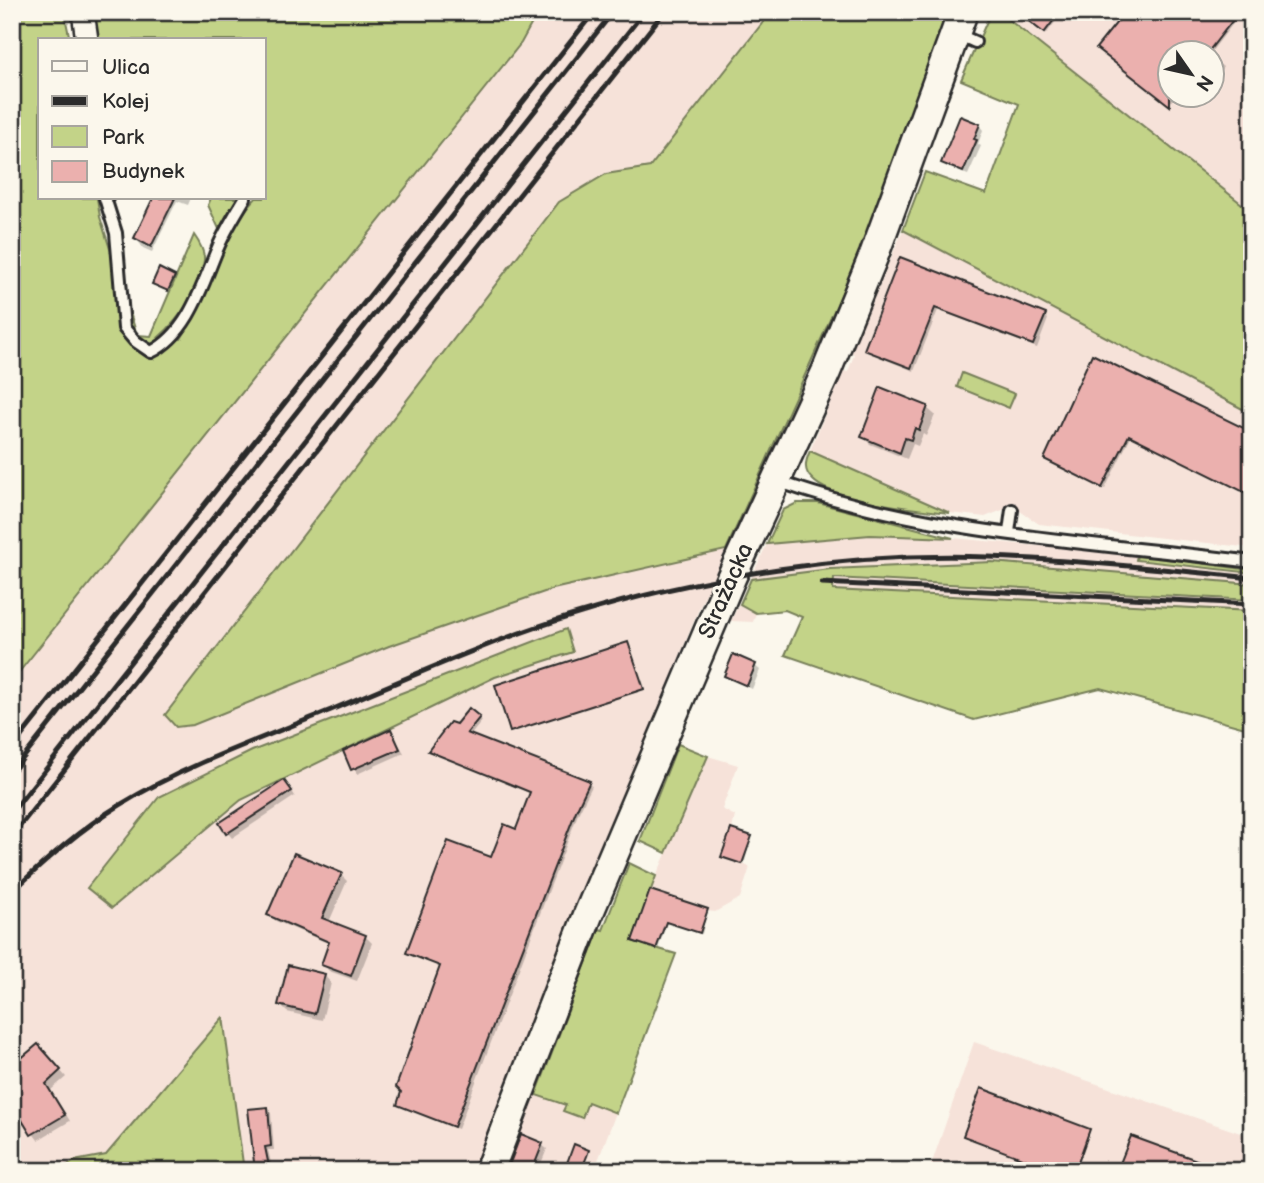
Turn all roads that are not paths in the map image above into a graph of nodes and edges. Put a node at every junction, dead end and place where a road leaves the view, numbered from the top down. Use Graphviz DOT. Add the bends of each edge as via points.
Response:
graph roads {
  1 [pos="83,12"];
  2 [pos="964,29"];
  3 [pos="87,38"];
  4 [pos="106,200"];
  5 [pos="244,200"];
  6 [pos="777,481"];
  7 [pos="1012,510"];
  8 [pos="1009,531"];
  9 [pos="1252,562"];
  10 [pos="489,1171"];
  1 -- 3 [label="street"];
  2 -- 6 [label="main road, Strażacka"];
  4 -- 5 [label="lane" via="116,233 124,328 151,352 168,344 182,323"];
  6 -- 8 [label="lane" via="892,514"];
  6 -- 10 [label="main road, Strażacka" via="593,904"];
  7 -- 8 [label="lane"];
  8 -- 9 [label="lane"];
}
